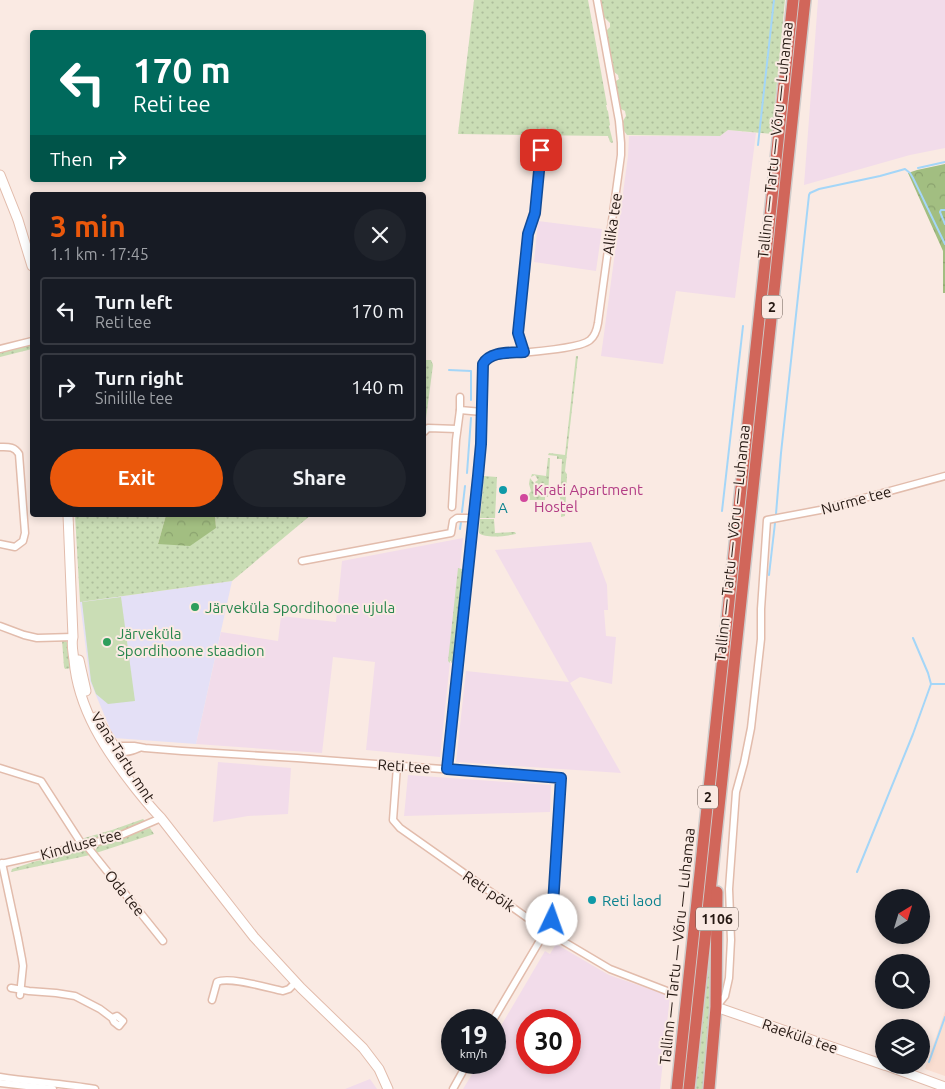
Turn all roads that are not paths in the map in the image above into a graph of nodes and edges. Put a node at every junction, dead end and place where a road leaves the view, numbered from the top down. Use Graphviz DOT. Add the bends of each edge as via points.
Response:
graph roads {
  1 [pos="597,0"];
  2 [pos="793,0"];
  3 [pos="805,0"];
  4 [pos="543,132"];
  5 [pos="0,175"];
  6 [pos="30,259"];
  7 [pos="30,342"];
  8 [pos="0,349"];
  9 [pos="524,352"];
  10 [pos="460,397"];
  11 [pos="460,410"];
  12 [pos="482,412"];
  13 [pos="426,430"];
  14 [pos="457,430"];
  15 [pos="0,447"];
  16 [pos="945,476"];
  17 [pos="452,507"];
  18 [pos="68,517"];
  19 [pos="474,518"];
  20 [pos="0,544"];
  21 [pos="302,561"];
  22 [pos="0,626"];
  23 [pos="73,637"];
  24 [pos="113,752"];
  25 [pos="397,766"];
  26 [pos="0,768"];
  27 [pos="447,769"];
  28 [pos="161,818"];
  29 [pos="717,830"];
  30 [pos="85,846"];
  31 [pos="1,864"];
  32 [pos="546,931"];
  33 [pos="254,937"];
  34 [pos="163,941"];
  35 [pos="292,986"];
  36 [pos="11,988"];
  37 [pos="667,991"];
  38 [pos="21,992"];
  39 [pos="212,1000"];
  40 [pos="716,1007"];
  41 [pos="500,1009"];
  42 [pos="112,1018"];
  43 [pos="875,1062"];
  44 [pos="461,1074"];
  45 [pos="911,1074"];
  46 [pos="0,1076"];
  47 [pos="917,1076"];
  48 [pos="382,1079"];
  49 [pos="0,1083"];
  50 [pos="945,1084"];
  51 [pos="945,1087"];
  52 [pos="53,1089"];
  53 [pos="95,1089"];
  54 [pos="388,1089"];
  55 [pos="452,1089"];
  56 [pos="677,1089"];
  57 [pos="689,1089"];
  58 [pos="710,1089"];
  1 -- 9 [label="street, Allika tee" via="621,143 597,329 592,339 578,346"];
  2 -- 56 [label="highway, Tallinn — Tartu — Võru — Luhamaa / 2"];
  3 -- 29 [label="highway, Tallinn — Tartu — Võru — Luhamaa / 2"];
  4 -- 9 [label="street" via="518,333"];
  5 -- 6 [label="street"];
  7 -- 8 [label="street"];
  9 -- 12 [label="street, Allika tee" via="486,359 482,371"];
  10 -- 11 [label="street"];
  11 -- 12 [label="street"];
  11 -- 14 [label="street"];
  12 -- 19 [label="street"];
  13 -- 14 [label="street"];
  14 -- 17 [label="street"];
  15 -- 20 [label="street" via="13,448 19,454 25,533 24,541 15,548"];
  16 -- 40 [label="street, Nurme tee" via="820,510 767,520 761,639 751,728 736,792 728,889 729,978 726,996"];
  18 -- 23 [label="street, Vana-Tartu mnt"];
  19 -- 21 [label="street" via="457,518 453,521 451,533"];
  19 -- 27 [label="street"];
  22 -- 23 [label="street" via="36,638"];
  23 -- 24 [label="street, Vana-Tartu mnt" via="74,668 83,703"];
  24 -- 25 [label="street, Reti tee" via="121,746 134,746"];
  24 -- 28 [label="street, Vana-Tartu mnt" via="131,783"];
  25 -- 27 [label="street, Reti tee"];
  25 -- 32 [label="street, Reti põik" via="393,820 400,828"];
  26 -- 30 [label="street, Oda tee" via="41,781"];
  27 -- 32 [label="street, Reti tee" via="561,778 552,920"];
  28 -- 30 [label="street, Kindluse tee"];
  28 -- 33 [label="street, Vana-Tartu mnt"];
  29 -- 40 [label="highway, 1106" via="720,847"];
  29 -- 57 [label="highway, Tallinn — Tartu — Võru — Luhamaa / 2"];
  30 -- 31 [label="street, Kindluse tee"];
  30 -- 34 [label="street, Oda tee"];
  31 -- 38 [label="street" via="22,959"];
  32 -- 37 [label="street, Reti põik" via="610,969"];
  32 -- 41 [label="street, Reti tee"];
  33 -- 35 [label="street, Vana-Tartu mnt"];
  33 -- 48 [label="street, Vana-Tartu mnt" via="363,1048 379,1069"];
  35 -- 39 [label="street" via="283,991 221,980 216,982"];
  35 -- 48 [label="street, Vana-Tartu mnt"];
  36 -- 38 [label="street"];
  38 -- 42 [label="street" via="75,996"];
  40 -- 43 [label="street, Raeküla tee"];
  40 -- 58 [label="highway, 1106"];
  44 -- 55 [label="street"];
  45 -- 47 [label="street, Raeküla tee"];
  46 -- 53 [label="street"];
  47 -- 50 [label="street, Raeküla tee"];
  47 -- 51 [label="street, Raeküla tee"];
  48 -- 54 [label="street, Vana-Tartu mnt"];
  49 -- 52 [label="street"];
}
